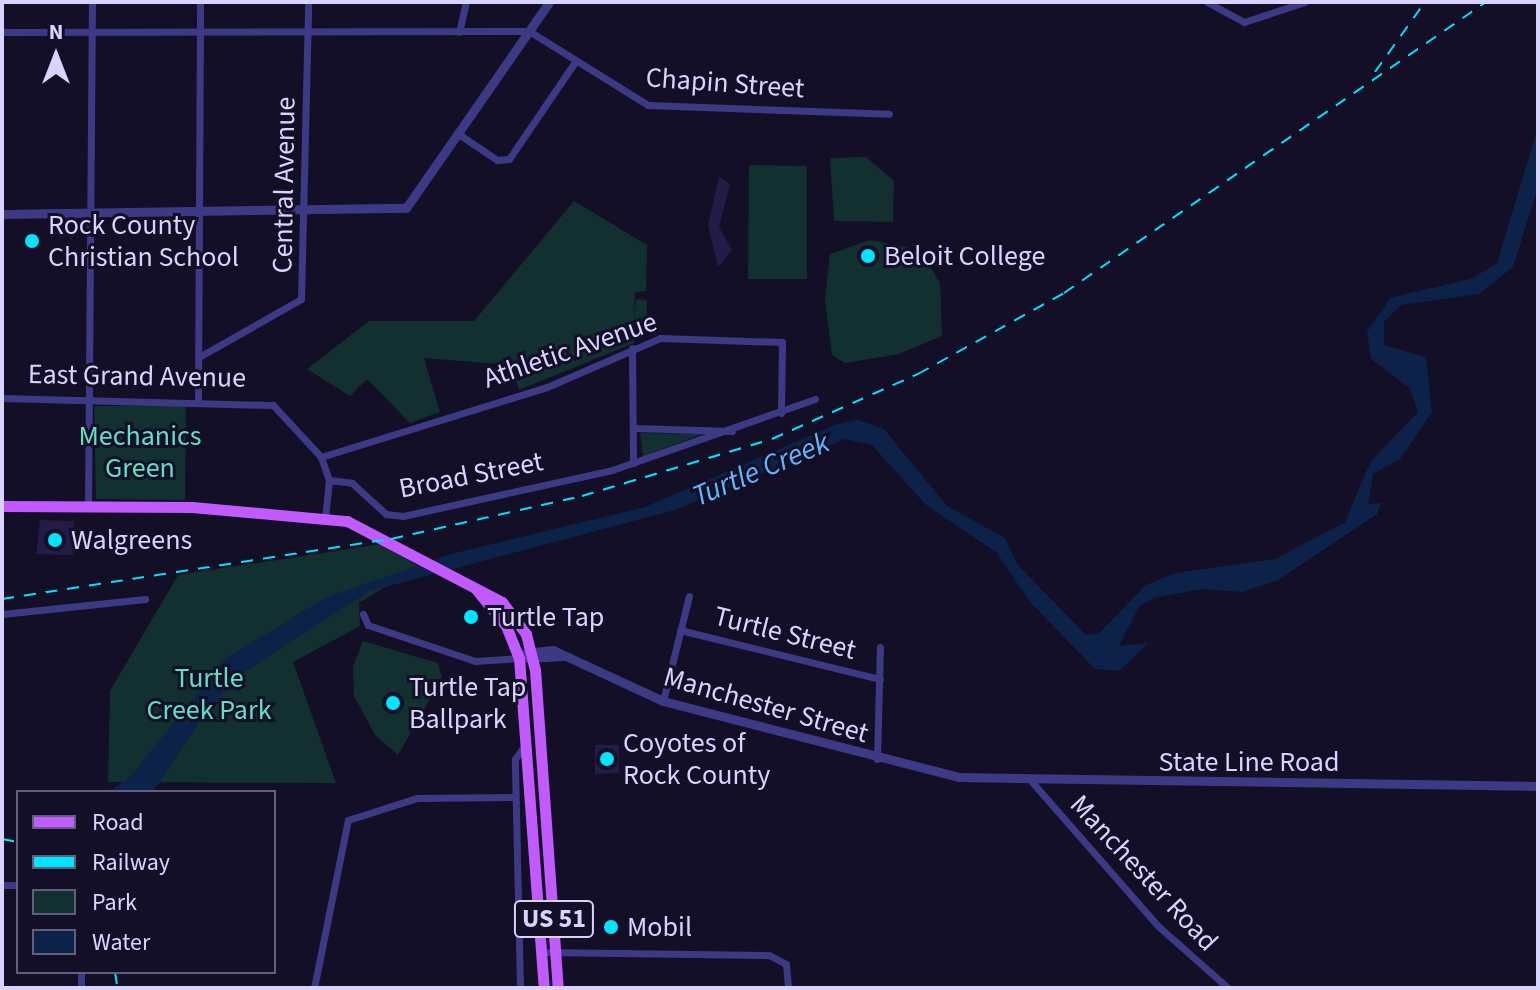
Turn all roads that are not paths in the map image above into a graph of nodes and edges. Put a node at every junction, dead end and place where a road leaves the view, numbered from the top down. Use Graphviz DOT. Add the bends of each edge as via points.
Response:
graph roads {
  1 [pos="92,2"];
  2 [pos="200,2"];
  3 [pos="308,2"];
  4 [pos="466,2"];
  5 [pos="549,2"];
  6 [pos="1207,2"];
  7 [pos="1305,2"];
  8 [pos="529,31"];
  9 [pos="2,32"];
  10 [pos="459,32"];
  11 [pos="92,33"];
  12 [pos="200,33"];
  13 [pos="308,33"];
  14 [pos="575,62"];
  15 [pos="889,114"];
  16 [pos="460,135"];
  17 [pos="199,213"];
  18 [pos="306,213"];
  19 [pos="2,214"];
  20 [pos="91,214"];
  21 [pos="632,348"];
  22 [pos="199,357"];
  23 [pos="2,398"];
  24 [pos="89,398"];
  25 [pos="815,399"];
  26 [pos="198,400"];
  27 [pos="781,413"];
  28 [pos="634,428"];
  29 [pos="738,431"];
  30 [pos="321,457"];
  31 [pos="633,463"];
  32 [pos="329,480"];
  33 [pos="2,506"];
  34 [pos="88,506"];
  35 [pos="325,518"];
  36 [pos="463,578"];
  37 [pos="689,596"];
  38 [pos="145,599"];
  39 [pos="2,614"];
  40 [pos="363,614"];
  41 [pos="680,630"];
  42 [pos="880,647"];
  43 [pos="532,654"];
  44 [pos="519,658"];
  45 [pos="880,679"];
  46 [pos="663,701"];
  47 [pos="523,748"];
  48 [pos="877,759"];
  49 [pos="959,777"];
  50 [pos="1032,782"];
  51 [pos="1538,786"];
  52 [pos="515,797"];
  53 [pos="543,952"];
  54 [pos="556,952"];
  55 [pos="314,988"];
  56 [pos="520,988"];
  57 [pos="544,988"];
  58 [pos="558,988"];
  59 [pos="788,988"];
  60 [pos="1228,988"];
  1 -- 11 [label="street"];
  2 -- 12 [label="street"];
  3 -- 13 [label="street, Central Avenue"];
  4 -- 10 [label="street"];
  5 -- 8 [label="street"];
  6 -- 7 [label="street" via="1244,22"];
  8 -- 10 [label="street"];
  8 -- 14 [label="street, Chapin Street"];
  8 -- 16 [label="street"];
  9 -- 11 [label="street"];
  10 -- 13 [label="street"];
  11 -- 12 [label="street"];
  11 -- 20 [label="street"];
  12 -- 13 [label="street"];
  12 -- 17 [label="street"];
  13 -- 18 [label="street, Central Avenue"];
  14 -- 15 [label="street, Chapin Street" via="648,105"];
  14 -- 16 [label="street" via="506,160"];
  16 -- 18 [label="street" via="420,195 400,211"];
  17 -- 18 [label="street"];
  17 -- 20 [label="street"];
  17 -- 22 [label="street"];
  18 -- 22 [label="street, Central Avenue" via="301,299"];
  19 -- 20 [label="street"];
  20 -- 24 [label="street"];
  21 -- 27 [label="street, Athletic Avenue" via="666,338 782,342"];
  21 -- 28 [label="street"];
  21 -- 30 [label="street, Athletic Avenue" via="547,387"];
  22 -- 26 [label="street"];
  23 -- 24 [label="street, East Grand Avenue"];
  24 -- 26 [label="street, East Grand Avenue"];
  24 -- 34 [label="street"];
  25 -- 27 [label="street"];
  26 -- 30 [label="street, East Grand Avenue" via="273,405"];
  27 -- 29 [label="street, Broad Street"];
  28 -- 29 [label="street"];
  28 -- 31 [label="street"];
  29 -- 31 [label="street, Broad Street"];
  30 -- 32 [label="street, East Grand Avenue"];
  31 -- 32 [label="street, Broad Street" via="397,517 352,483"];
  32 -- 35 [label="street, East Grand Avenue"];
  33 -- 34 [label="main road, US 51"];
  34 -- 35 [label="main road, US 51"];
  35 -- 36 [label="main road, US 51"];
  36 -- 43 [label="main road, US 51" via="512,612"];
  36 -- 44 [label="main road, US 51" via="506,626"];
  37 -- 41 [label="street"];
  38 -- 39 [label="street"];
  40 -- 44 [label="street" via="368,625 475,661"];
  41 -- 45 [label="street, Turtle Street"];
  41 -- 46 [label="street"];
  42 -- 45 [label="street"];
  43 -- 44 [label="street, Manchester Street"];
  43 -- 46 [label="street, Manchester Street" via="568,656"];
  43 -- 54 [label="main road, US 51"];
  44 -- 47 [label="main road, US 51"];
  45 -- 48 [label="street"];
  46 -- 48 [label="street, Manchester Street"];
  47 -- 52 [label="street" via="515,759"];
  47 -- 53 [label="main road, US 51"];
  48 -- 49 [label="street, Manchester Street"];
  49 -- 50 [label="street, State Line Road"];
  50 -- 51 [label="street, State Line Road"];
  50 -- 60 [label="street, Manchester Road" via="1158,926"];
  52 -- 55 [label="street" via="417,798 348,820"];
  52 -- 56 [label="street"];
  53 -- 54 [label="street"];
  53 -- 57 [label="main road, US 51"];
  54 -- 58 [label="main road, US 51"];
  54 -- 59 [label="street" via="769,955 786,964"];
}
